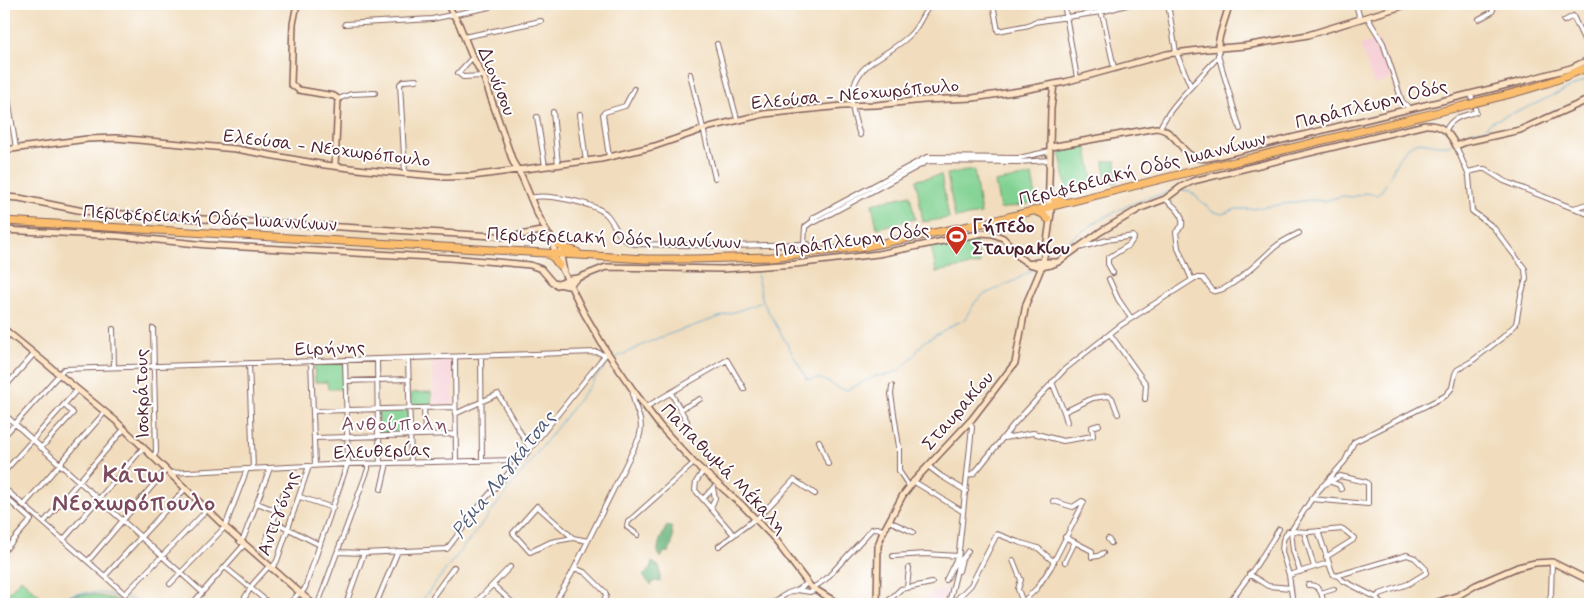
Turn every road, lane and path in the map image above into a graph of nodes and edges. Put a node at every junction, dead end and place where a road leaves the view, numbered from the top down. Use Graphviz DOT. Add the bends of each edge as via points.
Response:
graph roads {
  1 [pos="297,4"];
  2 [pos="446,4"];
  3 [pos="491,4"];
  4 [pos="932,4"];
  5 [pos="993,4"];
  6 [pos="1064,4"];
  7 [pos="1098,4"];
  8 [pos="1130,4"];
  9 [pos="1168,4"];
  10 [pos="1229,4"];
  11 [pos="1356,4"];
  12 [pos="1408,4"];
  13 [pos="1495,4"];
  14 [pos="1100,12"];
  15 [pos="454,14"];
  16 [pos="1066,17"];
  17 [pos="1367,17"];
  18 [pos="1360,19"];
  19 [pos="1479,19"];
  20 [pos="1564,20"];
  21 [pos="541,21"];
  22 [pos="345,24"];
  23 [pos="464,37"];
  24 [pos="717,44"];
  25 [pos="1218,48"];
  26 [pos="1176,52"];
  27 [pos="1590,52"];
  28 [pos="1218,56"];
  29 [pos="472,57"];
  30 [pos="1590,59"];
  31 [pos="1590,66"];
  32 [pos="1114,68"];
  33 [pos="690,74"];
  34 [pos="483,76"];
  35 [pos="1077,78"];
  36 [pos="416,80"];
  37 [pos="1054,84"];
  38 [pos="1192,87"];
  39 [pos="634,89"];
  40 [pos="7,92"];
  41 [pos="375,93"];
  42 [pos="1471,94"];
  43 [pos="338,99"];
  44 [pos="1590,99"];
  45 [pos="851,106"];
  46 [pos="1410,109"];
  47 [pos="553,112"];
  48 [pos="580,114"];
  49 [pos="537,117"];
  50 [pos="736,120"];
  51 [pos="1160,128"];
  52 [pos="703,129"];
  53 [pos="1240,129"];
  54 [pos="1446,130"];
  55 [pos="860,136"];
  56 [pos="1456,146"];
  57 [pos="16,148"];
  58 [pos="1050,149"];
  59 [pos="4,150"];
  60 [pos="1225,154"];
  61 [pos="609,157"];
  62 [pos="1050,160"];
  63 [pos="586,162"];
  64 [pos="558,165"];
  65 [pos="334,166"];
  66 [pos="545,166"];
  67 [pos="517,170"];
  68 [pos="1230,172"];
  69 [pos="1468,172"];
  70 [pos="405,174"];
  71 [pos="715,178"];
  72 [pos="1050,191"];
  73 [pos="4,197"];
  74 [pos="530,198"];
  75 [pos="1165,199"];
  76 [pos="1065,202"];
  77 [pos="1590,203"];
  78 [pos="1049,207"];
  79 [pos="1574,208"];
  80 [pos="1034,211"];
  81 [pos="1590,215"];
  82 [pos="1048,219"];
  83 [pos="4,221"];
  84 [pos="812,221"];
  85 [pos="542,224"];
  86 [pos="1049,227"];
  87 [pos="4,230"];
  88 [pos="546,230"];
  89 [pos="1299,233"];
  90 [pos="532,234"];
  91 [pos="550,236"];
  92 [pos="557,244"];
  93 [pos="1077,248"];
  94 [pos="542,253"];
  95 [pos="558,254"];
  96 [pos="587,256"];
  97 [pos="1042,264"];
  98 [pos="559,265"];
  99 [pos="564,272"];
  100 [pos="1113,273"];
  101 [pos="578,278"];
  102 [pos="1109,278"];
  103 [pos="567,280"];
  104 [pos="1192,280"];
  105 [pos="557,285"];
  106 [pos="570,286"];
  107 [pos="1132,318"];
  108 [pos="153,328"];
  109 [pos="4,329"];
  110 [pos="113,329"];
  111 [pos="9,334"];
  112 [pos="1110,334"];
  113 [pos="4,340"];
  114 [pos="34,354"];
  115 [pos="606,354"];
  116 [pos="481,356"];
  117 [pos="455,357"];
  118 [pos="408,358"];
  119 [pos="377,359"];
  120 [pos="345,360"];
  121 [pos="311,361"];
  122 [pos="249,363"];
  123 [pos="154,366"];
  124 [pos="114,367"];
  125 [pos="58,374"];
  126 [pos="409,379"];
  127 [pos="377,380"];
  128 [pos="346,381"];
  129 [pos="1052,382"];
  130 [pos="892,386"];
  131 [pos="4,388"];
  132 [pos="744,389"];
  133 [pos="77,390"];
  134 [pos="633,390"];
  135 [pos="671,392"];
  136 [pos="700,399"];
  137 [pos="1145,399"];
  138 [pos="481,402"];
  139 [pos="64,405"];
  140 [pos="455,407"];
  141 [pos="646,407"];
  142 [pos="410,408"];
  143 [pos="424,408"];
  144 [pos="377,409"];
  145 [pos="347,410"];
  146 [pos="681,410"];
  147 [pos="313,411"];
  148 [pos="105,412"];
  149 [pos="1064,412"];
  150 [pos="4,414"];
  151 [pos="455,414"];
  152 [pos="1118,414"];
  153 [pos="687,421"];
  154 [pos="969,422"];
  155 [pos="1068,422"];
  156 [pos="14,424"];
  157 [pos="1098,425"];
  158 [pos="124,429"];
  159 [pos="456,434"];
  160 [pos="410,435"];
  161 [pos="425,435"];
  162 [pos="4,436"];
  163 [pos="378,436"];
  164 [pos="348,437"];
  165 [pos="314,438"];
  166 [pos="1004,438"];
  167 [pos="32,440"];
  168 [pos="819,441"];
  169 [pos="41,448"];
  170 [pos="143,448"];
  171 [pos="530,449"];
  172 [pos="153,458"];
  173 [pos="517,460"];
  174 [pos="482,461"];
  175 [pos="411,462"];
  176 [pos="456,462"];
  177 [pos="380,463"];
  178 [pos="386,463"];
  179 [pos="694,463"];
  180 [pos="59,464"];
  181 [pos="348,464"];
  182 [pos="368,464"];
  183 [pos="828,464"];
  184 [pos="309,466"];
  185 [pos="315,466"];
  186 [pos="928,466"];
  187 [pos="270,468"];
  188 [pos="247,469"];
  189 [pos="254,469"];
  190 [pos="703,471"];
  191 [pos="4,472"];
  192 [pos="167,472"];
  193 [pos="968,475"];
  194 [pos="913,481"];
  195 [pos="79,482"];
  196 [pos="1330,482"];
  197 [pos="717,483"];
  198 [pos="909,486"];
  199 [pos="1322,486"];
  200 [pos="4,488"];
  201 [pos="713,488"];
  202 [pos="1341,488"];
  203 [pos="185,489"];
  204 [pos="381,489"];
  205 [pos="966,491"];
  206 [pos="284,492"];
  207 [pos="815,494"];
  208 [pos="4,496"];
  209 [pos="300,497"];
  210 [pos="703,499"];
  211 [pos="1311,499"];
  212 [pos="98,500"];
  213 [pos="1053,501"];
  214 [pos="257,503"];
  215 [pos="24,505"];
  216 [pos="333,508"];
  217 [pos="711,508"];
  218 [pos="207,510"];
  219 [pos="277,511"];
  220 [pos="962,511"];
  221 [pos="756,519"];
  222 [pos="122,521"];
  223 [pos="273,521"];
  224 [pos="889,521"];
  225 [pos="44,522"];
  226 [pos="224,527"];
  227 [pos="289,529"];
  228 [pos="884,530"];
  229 [pos="1278,530"];
  230 [pos="1289,531"];
  231 [pos="913,532"];
  232 [pos="1304,532"];
  233 [pos="1318,532"];
  234 [pos="638,535"];
  235 [pos="734,535"];
  236 [pos="140,537"];
  237 [pos="1065,537"];
  238 [pos="573,538"];
  239 [pos="64,539"];
  240 [pos="1108,539"];
  241 [pos="588,541"];
  242 [pos="1075,542"];
  243 [pos="242,543"];
  244 [pos="1111,544"];
  245 [pos="320,545"];
  246 [pos="719,546"];
  247 [pos="263,549"];
  248 [pos="4,551"];
  249 [pos="398,551"];
  250 [pos="968,551"];
  251 [pos="338,552"];
  252 [pos="364,553"];
  253 [pos="1103,553"];
  254 [pos="161,556"];
  255 [pos="893,556"];
  256 [pos="958,556"];
  257 [pos="1326,557"];
  258 [pos="1012,560"];
  259 [pos="88,561"];
  260 [pos="1054,562"];
  261 [pos="1065,562"];
  262 [pos="1552,562"];
  263 [pos="1328,563"];
  264 [pos="224,567"];
  265 [pos="454,567"];
  266 [pos="510,567"];
  267 [pos="270,568"];
  268 [pos="575,568"];
  269 [pos="910,568"];
  270 [pos="1314,568"];
  271 [pos="1300,572"];
  272 [pos="180,573"];
  273 [pos="1249,574"];
  274 [pos="1289,575"];
  275 [pos="105,576"];
  276 [pos="1338,576"];
  277 [pos="946,580"];
  278 [pos="955,580"];
  279 [pos="1590,581"];
  280 [pos="808,583"];
  281 [pos="932,583"];
  282 [pos="170,584"];
  283 [pos="493,585"];
  284 [pos="1308,585"];
  285 [pos="250,588"];
  286 [pos="907,588"];
  287 [pos="1291,588"];
  288 [pos="814,589"];
  289 [pos="1334,589"];
  290 [pos="797,590"];
  291 [pos="202,592"];
  292 [pos="300,593"];
  293 [pos="1321,593"];
  294 [pos="1376,597"];
  295 [pos="509,600"];
  296 [pos="1447,602"];
  297 [pos="192,604"];
  298 [pos="241,604"];
  299 [pos="270,604"];
  300 [pos="289,604"];
  301 [pos="312,604"];
  302 [pos="318,604"];
  303 [pos="346,604"];
  304 [pos="376,604"];
  305 [pos="438,604"];
  306 [pos="474,604"];
  307 [pos="506,604"];
  308 [pos="514,604"];
  309 [pos="554,604"];
  310 [pos="603,604"];
  311 [pos="770,604"];
  312 [pos="839,604"];
  313 [pos="876,604"];
  314 [pos="885,604"];
  315 [pos="952,604"];
  316 [pos="1022,604"];
  317 [pos="1227,604"];
  318 [pos="1293,604"];
  319 [pos="1323,604"];
  320 [pos="1381,604"];
  321 [pos="1432,604"];
  322 [pos="1548,604"];
  1 -- 43 [label="street" via="291,84 299,90 332,95"];
  2 -- 15 [label="street, Διονύσου"];
  3 -- 15 [label="street" via="487,8"];
  4 -- 45 [label="street" via="908,37 863,72 853,88"];
  5 -- 16 [label="street" via="998,32"];
  6 -- 16 [label="street"];
  7 -- 14 [label="street"];
  8 -- 14 [label="street"];
  9 -- 26 [label="street"];
  10 -- 25 [label="street"];
  11 -- 18 [label="street"];
  12 -- 17 [label="street, Ελεούσα - Νεοχωρόπουλο"];
  13 -- 19 [label="street" via="1492,12"];
  14 -- 16 [label="street"];
  14 -- 32 [label="street"];
  15 -- 22 [label="street" via="424,20"];
  15 -- 23 [label="street, Διονύσου"];
  16 -- 35 [label="street"];
  17 -- 18 [label="street, Ελεούσα - Νεοχωρόπουλο"];
  17 -- 46 [label="street" via="1383,43 1402,101"];
  18 -- 25 [label="street, Ελεούσα - Νεοχωρόπουλο" via="1302,36"];
  20 -- 27 [label="street" via="1573,16"];
  21 -- 23 [label="street"];
  23 -- 29 [label="street, Διονύσου"];
  24 -- 50 [label="street"];
  25 -- 26 [label="street, Ελεούσα - Νεοχωρόπουλο"];
  25 -- 28 [label="street"];
  26 -- 32 [label="street, Ελεούσα - Νεοχωρόπουλο"];
  26 -- 38 [label="street"];
  28 -- 38 [label="street"];
  28 -- 53 [label="street"];
  29 -- 34 [label="street, Διονύσου"];
  29 -- 34 [label="street" via="458,72 463,76"];
  30 -- 42 [label="street, Παράπλευρη Οδός" via="1565,70"];
  31 -- 76 [label="highway, Περιφερειακή Οδός Ιωαννίνων" via="1543,85 1474,103"];
  32 -- 35 [label="street, Ελεούσα - Νεοχωρόπουλο"];
  33 -- 52 [label="street"];
  34 -- 67 [label="street, Διονύσου"];
  35 -- 37 [label="street, Ελεούσα - Νεοχωρόπουλο"];
  36 -- 70 [label="street" via="404,80 400,84"];
  37 -- 45 [label="street, Ελεούσα - Νεοχωρόπουλο" via="980,97"];
  37 -- 58 [label="street"];
  38 -- 51 [label="street"];
  39 -- 61 [label="street" via="625,106 603,114"];
  40 -- 57 [label="street"];
  41 -- 43 [label="street" via="351,94"];
  42 -- 46 [label="street, Παράπλευρη Οδός"];
  42 -- 54 [label="street" via="1476,112 1457,118"];
  43 -- 65 [label="street"];
  44 -- 56 [label="street" via="1520,130"];
  45 -- 50 [label="street, Ελεούσα - Νεοχωρόπουλο" via="777,112"];
  45 -- 55 [label="street"];
  46 -- 60 [label="street, Παράπλευρη Οδός"];
  47 -- 64 [label="street"];
  48 -- 63 [label="street"];
  49 -- 66 [label="street"];
  50 -- 52 [label="street, Ελεούσα - Νεοχωρόπουλο"];
  51 -- 58 [label="street"];
  51 -- 60 [label="street, Παράπλευρη Οδός" via="1170,133 1191,157 1203,159"];
  52 -- 61 [label="street, Ελεούσα - Νεοχωρόπουλο" via="655,146"];
  52 -- 71 [label="street"];
  54 -- 56 [label="street"];
  54 -- 68 [label="street, Παράπλευρη Οδός" via="1435,125 1421,126"];
  56 -- 69 [label="street"];
  57 -- 59 [label="street, Ελεούσα - Νεοχωρόπουλο"];
  57 -- 65 [label="street, Ελεούσα - Νεοχωρόπουλο" via="90,138 116,138 236,149"];
  58 -- 62 [label="street"];
  58 -- 84 [label="street" via="1019,158 927,157"];
  60 -- 68 [label="street"];
  61 -- 63 [label="street, Ελεούσα - Νεοχωρόπουλο"];
  62 -- 72 [label="street"];
  62 -- 84 [label="street" via="927,162"];
  63 -- 64 [label="street, Ελεούσα - Νεοχωρόπουλο"];
  64 -- 66 [label="street, Ελεούσα - Νεοχωρόπουλο"];
  65 -- 70 [label="street, Ελεούσα - Νεοχωρόπουλο"];
  66 -- 67 [label="street, Ελεούσα - Νεοχωρόπουλο"];
  67 -- 70 [label="street, Ελεούσα - Νεοχωρόπουλο" via="461,177"];
  67 -- 74 [label="street, Διονύσου"];
  68 -- 75 [label="street, Παράπλευρη Οδός" via="1189,183"];
  69 -- 79 [label="street" via="1485,169 1504,181"];
  69 -- 199 [label="street" via="1473,212 1493,227 1525,269 1526,279 1516,323 1503,337 1457,371 1452,388 1446,394 1354,442 1346,461"];
  72 -- 76 [label="highway" via="1054,199"];
  72 -- 78 [label="street"];
  73 -- 90 [label="street" via="93,213 510,238"];
  74 -- 84 [label="street" via="549,197 596,208 607,215 622,238 635,244 806,244 805,227"];
  74 -- 85 [label="street, Διονύσου"];
  75 -- 93 [label="street, Παράπλευρη Οδός" via="1141,208"];
  75 -- 104 [label="street" via="1178,209 1182,218 1182,226 1176,232 1177,243"];
  76 -- 78 [label="highway, Περιφερειακή Οδός Ιωαννίνων"];
  77 -- 79 [label="street"];
  78 -- 80 [label="highway, Περιφερειακή Οδός Ιωαννίνων"];
  78 -- 82 [label="street"];
  78 -- 86 [label="street"];
  79 -- 81 [label="street"];
  80 -- 82 [label="highway"];
  80 -- 96 [label="highway, Περιφερειακή Οδός Ιωαννίνων" via="904,240 808,254 693,260"];
  82 -- 86 [label="street"];
  83 -- 94 [label="highway, Περιφερειακή Οδός Ιωαννίνων"];
  85 -- 88 [label="street, Διονύσου"];
  85 -- 90 [label="street"];
  86 -- 97 [label="street, Σταυρακίου"];
  87 -- 105 [label="street" via="512,263 536,266"];
  88 -- 90 [label="street"];
  88 -- 91 [label="street, Διονύσου"];
  89 -- 104 [label="street" via="1277,246 1250,271 1220,291 1212,291 1202,278"];
  91 -- 92 [label="street"];
  91 -- 95 [label="street"];
  92 -- 95 [label="street"];
  92 -- 96 [label="highway"];
  93 -- 97 [label="street, Παράπλευρη Οδός" via="1051,266"];
  93 -- 100 [label="street" via="1134,236 1131,244 1108,258"];
  94 -- 95 [label="highway, Περιφερειακή Οδός Ιωαννίνων"];
  94 -- 98 [label="highway" via="553,257"];
  95 -- 96 [label="highway, Περιφερειακή Οδός Ιωαννίνων"];
  95 -- 98 [label="street"];
  95 -- 99 [label="street"];
  97 -- 101 [label="street, Παράπλευρη Οδός" via="1029,264 1002,238 983,233 821,262 723,269 609,266"];
  97 -- 154 [label="street, Σταυρακίου" via="1028,299 1015,364"];
  98 -- 99 [label="street"];
  99 -- 103 [label="street, Παπαθωμά Μέκαλη"];
  101 -- 103 [label="street, Παράπλευρη Οδός"];
  101 -- 106 [label="street, Παράπλευρη Οδός"];
  102 -- 107 [label="street" via="1118,299"];
  103 -- 105 [label="street, Παράπλευρη Οδός"];
  103 -- 106 [label="street, Παπαθωμά Μέκαλη"];
  104 -- 107 [label="street"];
  105 -- 106 [label="street"];
  106 -- 115 [label="street, Παπαθωμά Μέκαλη"];
  107 -- 112 [label="street"];
  108 -- 123 [label="street, Ισοκράτους"];
  109 -- 111 [label="street"];
  110 -- 124 [label="street"];
  111 -- 113 [label="street"];
  111 -- 114 [label="street"];
  112 -- 129 [label="street"];
  112 -- 137 [label="street" via="1146,384"];
  114 -- 125 [label="street"];
  114 -- 131 [label="street"];
  115 -- 116 [label="street, Ειρήνης"];
  115 -- 134 [label="street, Παπαθωμά Μέκαλη"];
  115 -- 171 [label="street"];
  116 -- 117 [label="street, Ειρήνης"];
  116 -- 138 [label="street"];
  117 -- 118 [label="street, Ειρήνης"];
  117 -- 140 [label="street"];
  118 -- 119 [label="street, Ειρήνης"];
  118 -- 126 [label="street"];
  119 -- 120 [label="street, Ειρήνης"];
  119 -- 127 [label="street"];
  120 -- 121 [label="street, Ειρήνης"];
  120 -- 128 [label="street"];
  121 -- 122 [label="street, Ειρήνης"];
  121 -- 147 [label="street"];
  122 -- 123 [label="street, Ειρήνης"];
  122 -- 189 [label="street"];
  123 -- 124 [label="street, Ειρήνης"];
  123 -- 172 [label="street, Ισοκράτους" via="156,452"];
  124 -- 125 [label="street, Ειρήνης" via="64,369"];
  125 -- 133 [label="street"];
  125 -- 156 [label="street"];
  126 -- 127 [label="street"];
  126 -- 142 [label="street"];
  127 -- 128 [label="street"];
  127 -- 144 [label="street"];
  128 -- 145 [label="street"];
  129 -- 149 [label="street"];
  129 -- 166 [label="street"];
  130 -- 198 [label="street" via="899,471"];
  132 -- 135 [label="street" via="727,360"];
  133 -- 139 [label="street"];
  133 -- 148 [label="street"];
  134 -- 141 [label="street, Παπαθωμά Μέκαλη"];
  134 -- 241 [label="street" via="632,400 641,420 640,435"];
  135 -- 141 [label="street"];
  135 -- 146 [label="street"];
  136 -- 146 [label="street"];
  138 -- 151 [label="street"];
  138 -- 171 [label="street" via="499,394"];
  138 -- 174 [label="street"];
  139 -- 167 [label="street"];
  139 -- 169 [label="street" via="73,413"];
  140 -- 143 [label="street"];
  140 -- 151 [label="street"];
  141 -- 179 [label="street, Παπαθωμά Μέκαλη"];
  142 -- 143 [label="street"];
  142 -- 144 [label="street"];
  142 -- 160 [label="street"];
  143 -- 161 [label="street"];
  144 -- 145 [label="street"];
  144 -- 163 [label="street"];
  145 -- 147 [label="street"];
  145 -- 164 [label="street"];
  146 -- 153 [label="street"];
  147 -- 165 [label="street"];
  148 -- 158 [label="street"];
  148 -- 180 [label="street"];
  149 -- 152 [label="street" via="1095,398 1108,396 1112,398"];
  149 -- 155 [label="street"];
  150 -- 156 [label="street"];
  151 -- 159 [label="street"];
  154 -- 186 [label="street, Σταυρακίου"];
  154 -- 193 [label="street" via="972,427"];
  156 -- 162 [label="street"];
  156 -- 167 [label="street"];
  157 -- 166 [label="street" via="1092,426 1093,436 1070,440 1061,441 1033,433"];
  158 -- 170 [label="street"];
  158 -- 195 [label="street"];
  159 -- 161 [label="street"];
  159 -- 176 [label="street"];
  160 -- 161 [label="street"];
  160 -- 163 [label="street"];
  160 -- 175 [label="street"];
  163 -- 164 [label="street"];
  163 -- 177 [label="street"];
  164 -- 165 [label="street"];
  164 -- 181 [label="street"];
  165 -- 185 [label="street"];
  166 -- 193 [label="street" via="977,470"];
  167 -- 169 [label="street"];
  167 -- 191 [label="street"];
  168 -- 183 [label="street"];
  169 -- 180 [label="street"];
  170 -- 172 [label="street"];
  170 -- 212 [label="street"];
  171 -- 173 [label="street"];
  172 -- 192 [label="street"];
  173 -- 174 [label="street, Ελευθερίας"];
  173 -- 249 [label="street" via="446,549"];
  174 -- 176 [label="street, Ελευθερίας"];
  175 -- 176 [label="street, Ελευθερίας"];
  175 -- 178 [label="street, Ελευθερίας"];
  177 -- 178 [label="street, Ελευθερίας"];
  177 -- 182 [label="street, Ελευθερίας"];
  178 -- 204 [label="street"];
  179 -- 190 [label="street, Παπαθωμά Μέκαλη"];
  179 -- 234 [label="street" via="628,522 627,527"];
  180 -- 195 [label="street"];
  180 -- 215 [label="street"];
  181 -- 182 [label="street, Ελευθερίας"];
  181 -- 185 [label="street, Ελευθερίας"];
  181 -- 216 [label="street"];
  182 -- 251 [label="street"];
  184 -- 185 [label="street, Ελευθερίας"];
  184 -- 187 [label="street, Ελευθερίας"];
  184 -- 209 [label="street, Αντιγόνης"];
  186 -- 194 [label="street, Σταυρακίου"];
  186 -- 205 [label="street"];
  187 -- 189 [label="street, Ελευθερίας"];
  187 -- 214 [label="street"];
  188 -- 189 [label="street, Ελευθερίας"];
  188 -- 192 [label="street, Ελευθερίας"];
  188 -- 226 [label="street"];
  190 -- 197 [label="street, Παπαθωμά Μέκαλη"];
  190 -- 210 [label="street" via="695,488"];
  192 -- 203 [label="street"];
  192 -- 222 [label="street"];
  193 -- 205 [label="street"];
  194 -- 198 [label="street, Σταυρακίου"];
  194 -- 220 [label="street"];
  195 -- 212 [label="street"];
  195 -- 225 [label="street"];
  196 -- 199 [label="street"];
  196 -- 202 [label="street"];
  196 -- 211 [label="street" via="1342,476 1367,483 1367,504"];
  197 -- 201 [label="street"];
  197 -- 221 [label="street, Παπαθωμά Μέκαλη"];
  198 -- 224 [label="street, Σταυρακίου"];
  199 -- 211 [label="street"];
  200 -- 215 [label="street"];
  201 -- 210 [label="street"];
  201 -- 217 [label="street" via="715,498"];
  203 -- 218 [label="street"];
  203 -- 236 [label="street"];
  205 -- 220 [label="street"];
  206 -- 219 [label="street"];
  207 -- 221 [label="street" via="793,480"];
  208 -- 248 [label="street" via="31,520"];
  209 -- 216 [label="street"];
  209 -- 227 [label="street, Αντιγόνης"];
  210 -- 217 [label="street"];
  211 -- 230 [label="street"];
  212 -- 222 [label="street"];
  212 -- 239 [label="street"];
  213 -- 237 [label="street" via="1073,507 1084,502"];
  214 -- 219 [label="street"];
  214 -- 243 [label="street"];
  215 -- 225 [label="street"];
  216 -- 245 [label="street"];
  217 -- 235 [label="street"];
  218 -- 226 [label="street"];
  218 -- 254 [label="street"];
  219 -- 223 [label="street"];
  220 -- 256 [label="street"];
  221 -- 235 [label="street"];
  221 -- 280 [label="street, Παπαθωμά Μέκαλη"];
  222 -- 236 [label="street"];
  222 -- 259 [label="street"];
  223 -- 227 [label="street"];
  223 -- 247 [label="street"];
  224 -- 228 [label="street, Σταυρακίου"];
  224 -- 231 [label="street"];
  225 -- 239 [label="street"];
  226 -- 243 [label="street"];
  226 -- 272 [label="street"];
  227 -- 245 [label="street"];
  227 -- 267 [label="street, Αντιγόνης" via="277,561"];
  228 -- 288 [label="street" via="872,529"];
  228 -- 313 [label="street, Σταυρακίου" via="877,551"];
  229 -- 273 [label="street"];
  230 -- 232 [label="street"];
  230 -- 271 [label="street"];
  230 -- 274 [label="street" via="1282,550"];
  232 -- 233 [label="street"];
  232 -- 270 [label="street"];
  233 -- 257 [label="street"];
  233 -- 257 [label="street" via="1344,529 1354,538"];
  235 -- 246 [label="street"];
  236 -- 254 [label="street"];
  236 -- 275 [label="street"];
  237 -- 242 [label="street"];
  237 -- 260 [label="street"];
  238 -- 238 [label="street" via="537,506 512,533 530,552 551,542"];
  238 -- 241 [label="street"];
  239 -- 259 [label="street"];
  240 -- 244 [label="street"];
  241 -- 268 [label="street"];
  242 -- 253 [label="street" via="1092,551 1092,557"];
  242 -- 261 [label="street"];
  243 -- 264 [label="street"];
  243 -- 267 [label="street"];
  245 -- 292 [label="street" via="305,588"];
  249 -- 252 [label="street"];
  249 -- 304 [label="street"];
  250 -- 278 [label="street"];
  251 -- 252 [label="street"];
  251 -- 302 [label="street"];
  252 -- 303 [label="street"];
  254 -- 272 [label="street"];
  254 -- 275 [label="street" via="125,594"];
  255 -- 256 [label="street"];
  256 -- 277 [label="street"];
  256 -- 278 [label="street"];
  257 -- 263 [label="street"];
  258 -- 316 [label="street" via="1021,580 1018,589"];
  259 -- 275 [label="street"];
  260 -- 315 [label="street" via="1038,548 997,534 971,585"];
  260 -- 316 [label="street"];
  262 -- 279 [label="street"];
  262 -- 296 [label="street" via="1518,567"];
  262 -- 322 [label="street"];
  263 -- 270 [label="street"];
  263 -- 276 [label="street" via="1333,574"];
  264 -- 285 [label="street"];
  264 -- 291 [label="street"];
  265 -- 305 [label="street" via="434,596"];
  266 -- 283 [label="street"];
  267 -- 285 [label="street, Αντιγόνης"];
  267 -- 292 [label="street"];
  268 -- 309 [label="street"];
  268 -- 310 [label="street" via="588,574 605,592"];
  269 -- 286 [label="street"];
  270 -- 271 [label="street"];
  271 -- 274 [label="street"];
  272 -- 282 [label="street"];
  272 -- 291 [label="street"];
  273 -- 287 [label="street" via="1268,586"];
  273 -- 317 [label="street"];
  274 -- 287 [label="street"];
  276 -- 294 [label="street"];
  276 -- 294 [label="street" via="1405,556 1415,558 1426,569 1418,579"];
  278 -- 315 [label="street" via="950,598"];
  280 -- 288 [label="street, Παπαθωμά Μέκαλη"];
  280 -- 290 [label="street"];
  281 -- 286 [label="street"];
  283 -- 295 [label="street"];
  283 -- 306 [label="street"];
  284 -- 293 [label="street" via="1317,586"];
  285 -- 298 [label="street, Αντιγόνης"];
  285 -- 299 [label="street"];
  286 -- 314 [label="street" via="898,591"];
  287 -- 318 [label="street"];
  288 -- 290 [label="street" via="808,592"];
  288 -- 312 [label="street, Παπαθωμά Μέκαλη"];
  289 -- 293 [label="street"];
  290 -- 311 [label="street"];
  291 -- 297 [label="street"];
  292 -- 300 [label="street"];
  292 -- 301 [label="street"];
  293 -- 319 [label="street"];
  294 -- 320 [label="street"];
  295 -- 307 [label="street"];
  295 -- 308 [label="street"];
  296 -- 321 [label="street"];
}
